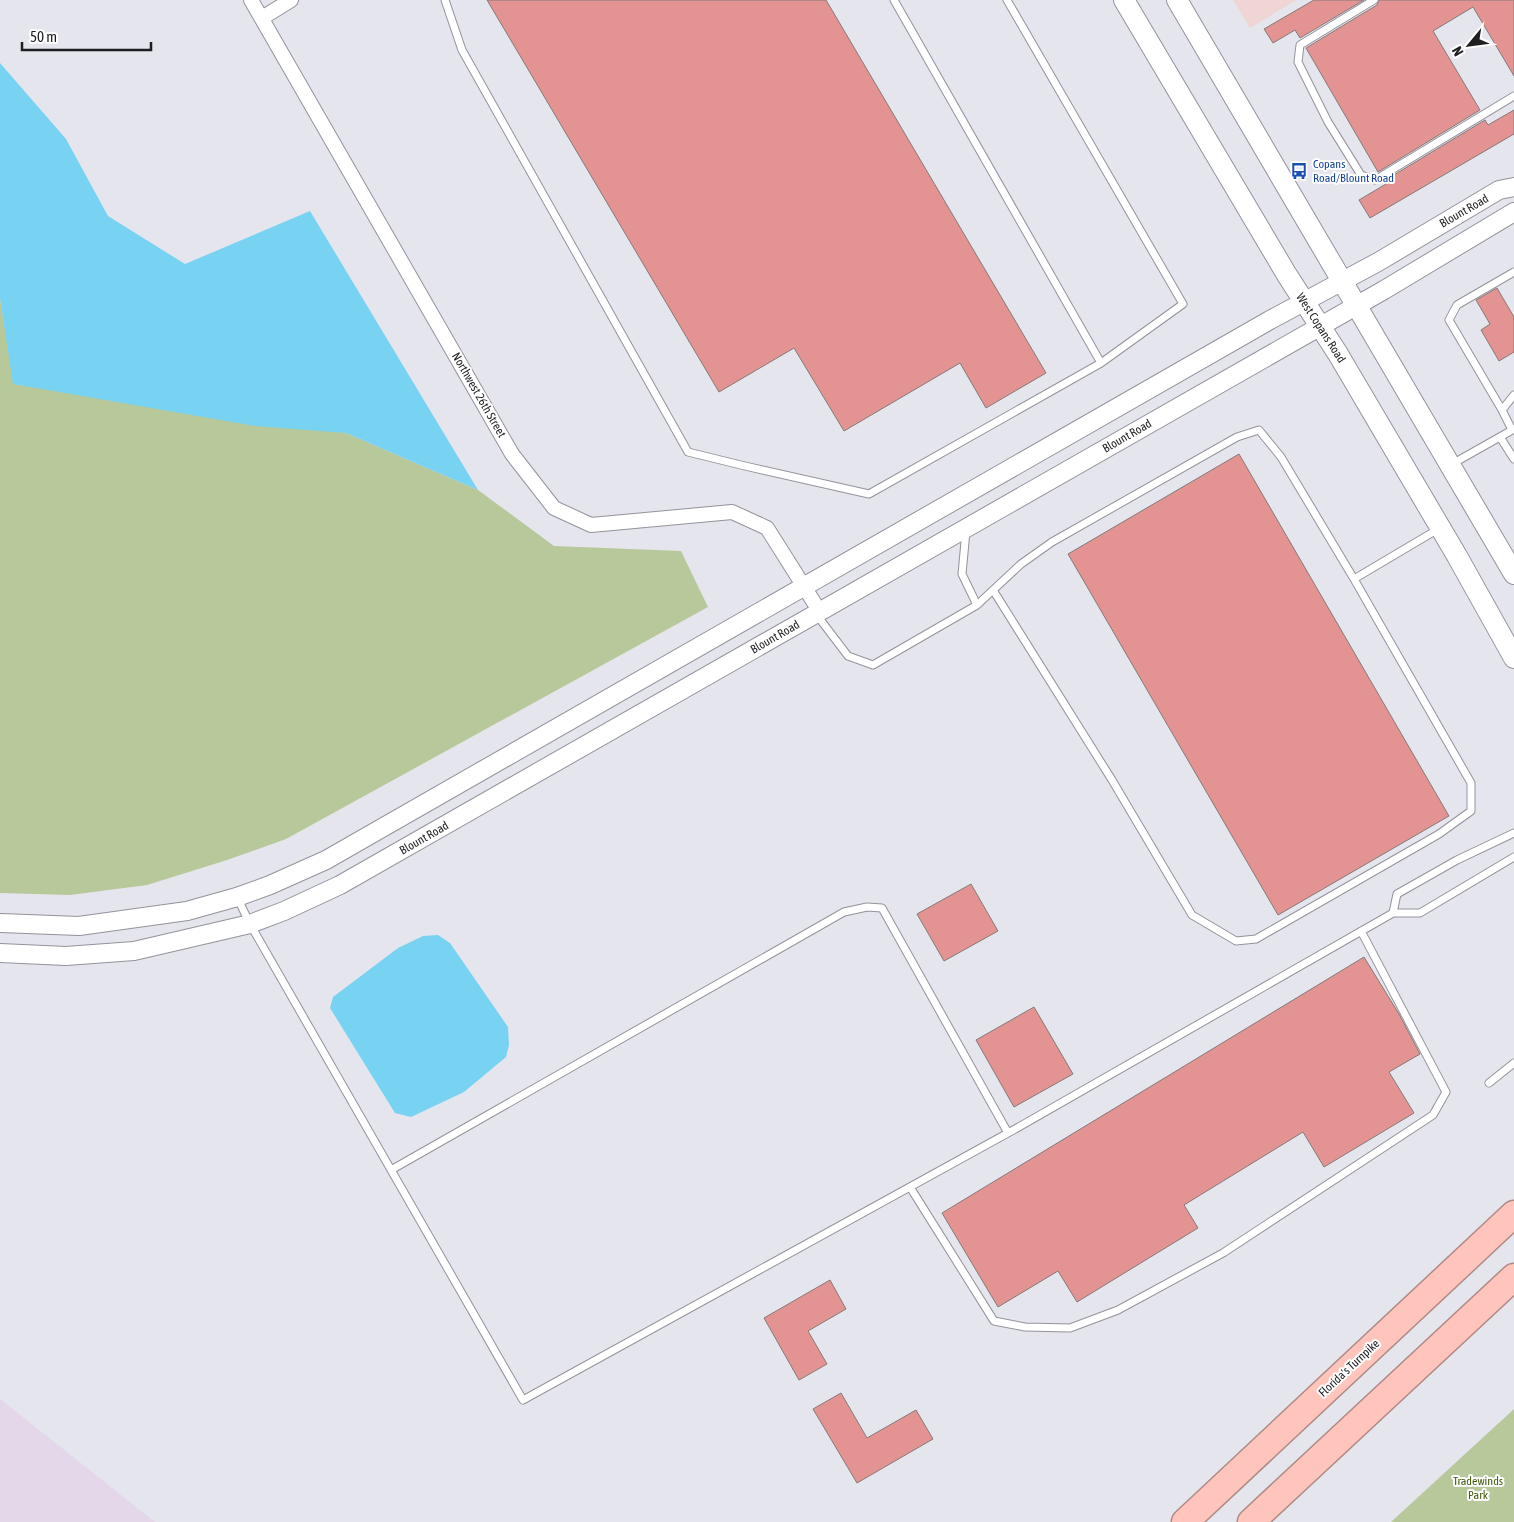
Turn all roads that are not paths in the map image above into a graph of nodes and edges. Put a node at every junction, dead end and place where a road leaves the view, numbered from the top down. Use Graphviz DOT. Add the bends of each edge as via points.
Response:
graph roads {
  1 [pos="251,0"];
  2 [pos="292,0"];
  3 [pos="445,0"];
  4 [pos="894,0"];
  5 [pos="1007,0"];
  6 [pos="1124,0"];
  7 [pos="1177,0"];
  8 [pos="1374,0"];
  9 [pos="262,18"];
  10 [pos="1514,96"];
  11 [pos="1514,187"];
  12 [pos="1514,212"];
  13 [pos="1514,272"];
  14 [pos="1342,281"];
  15 [pos="1304,301"];
  16 [pos="1356,306"];
  17 [pos="1320,326"];
  18 [pos="1101,363"];
  19 [pos="1514,395"];
  20 [pos="1502,410"];
  21 [pos="1513,429"];
  22 [pos="1500,437"];
  23 [pos="1514,459"];
  24 [pos="1450,465"];
  25 [pos="966,528"];
  26 [pos="1440,528"];
  27 [pos="1514,574"];
  28 [pos="1354,579"];
  29 [pos="804,587"];
  30 [pos="993,590"];
  31 [pos="977,605"];
  32 [pos="818,613"];
  33 [pos="1499,632"];
  34 [pos="1514,645"];
  35 [pos="1514,658"];
  36 [pos="1514,833"];
  37 [pos="1514,857"];
  38 [pos="237,897"];
  39 [pos="1393,913"];
  40 [pos="0,923"];
  41 [pos="250,924"];
  42 [pos="1361,931"];
  43 [pos="0,953"];
  44 [pos="1514,1063"];
  45 [pos="1489,1083"];
  46 [pos="1008,1133"];
  47 [pos="391,1170"];
  48 [pos="910,1187"];
  49 [pos="1514,1214"];
  50 [pos="1514,1278"];
  51 [pos="1185,1522"];
  52 [pos="1251,1522"];
  1 -- 9 [label="street, Northwest 26th Street"];
  2 -- 9 [label="street"];
  3 -- 18 [label="lane" via="462,50 688,452 869,494"];
  4 -- 18 [label="lane"];
  5 -- 18 [label="lane" via="1183,304"];
  6 -- 15 [label="main road, West Copans Road"];
  7 -- 14 [label="main road"];
  8 -- 10 [label="lane" via="1300,45 1298,62 1328,122 1361,175 1375,180"];
  9 -- 29 [label="street, Northwest 26th Street" via="512,454 554,508 591,525 732,512 767,528"];
  11 -- 14 [label="street, Blount Road" via="1499,190"];
  12 -- 16 [label="street, Blount Road"];
  13 -- 20 [label="lane" via="1457,305 1449,320"];
  14 -- 15 [label="street, Blount Road"];
  14 -- 16 [label="main road"];
  15 -- 17 [label="main road, West Copans Road"];
  15 -- 29 [label="street, Blount Road"];
  16 -- 17 [label="street, Blount Road"];
  16 -- 24 [label="main road"];
  17 -- 25 [label="street, Blount Road"];
  17 -- 26 [label="main road, West Copans Road"];
  19 -- 20 [label="lane"];
  20 -- 21 [label="lane"];
  21 -- 22 [label="lane"];
  22 -- 23 [label="lane"];
  22 -- 24 [label="lane"];
  24 -- 27 [label="main road"];
  25 -- 31 [label="lane" via="962,574"];
  25 -- 32 [label="street, Blount Road"];
  26 -- 28 [label="lane"];
  26 -- 33 [label="main road, West Copans Road"];
  28 -- 30 [label="lane" via="1281,457 1260,430 1237,437 1052,542"];
  28 -- 30 [label="lane" via="1471,783 1471,811 1439,834 1256,939 1236,940 1192,915"];
  29 -- 32 [label="street, Northwest 26th Street"];
  29 -- 38 [label="street, Blount Road" via="326,860"];
  30 -- 31 [label="lane"];
  31 -- 32 [label="lane" via="873,665 848,656"];
  32 -- 41 [label="street, Blount Road" via="340,885"];
  33 -- 34 [label="main road"];
  33 -- 35 [label="main road, West Copans Road"];
  36 -- 39 [label="lane" via="1397,894"];
  37 -- 39 [label="lane" via="1420,913"];
  38 -- 40 [label="street, Blount Road" via="187,911 79,926"];
  38 -- 41 [label="lane"];
  39 -- 42 [label="lane"];
  41 -- 43 [label="street, Blount Road" via="134,951 66,956"];
  41 -- 47 [label="lane"];
  42 -- 46 [label="lane"];
  42 -- 48 [label="lane" via="1446,1092 1433,1115 1223,1254 1118,1310 1070,1328 1025,1327 994,1321"];
  44 -- 45 [label="lane"];
  46 -- 47 [label="lane" via="882,908 867,907 844,912"];
  46 -- 48 [label="lane"];
  47 -- 48 [label="lane" via="523,1400"];
  49 -- 51 [label="highway, Florida's Turnpike"];
  50 -- 52 [label="highway"];
}
